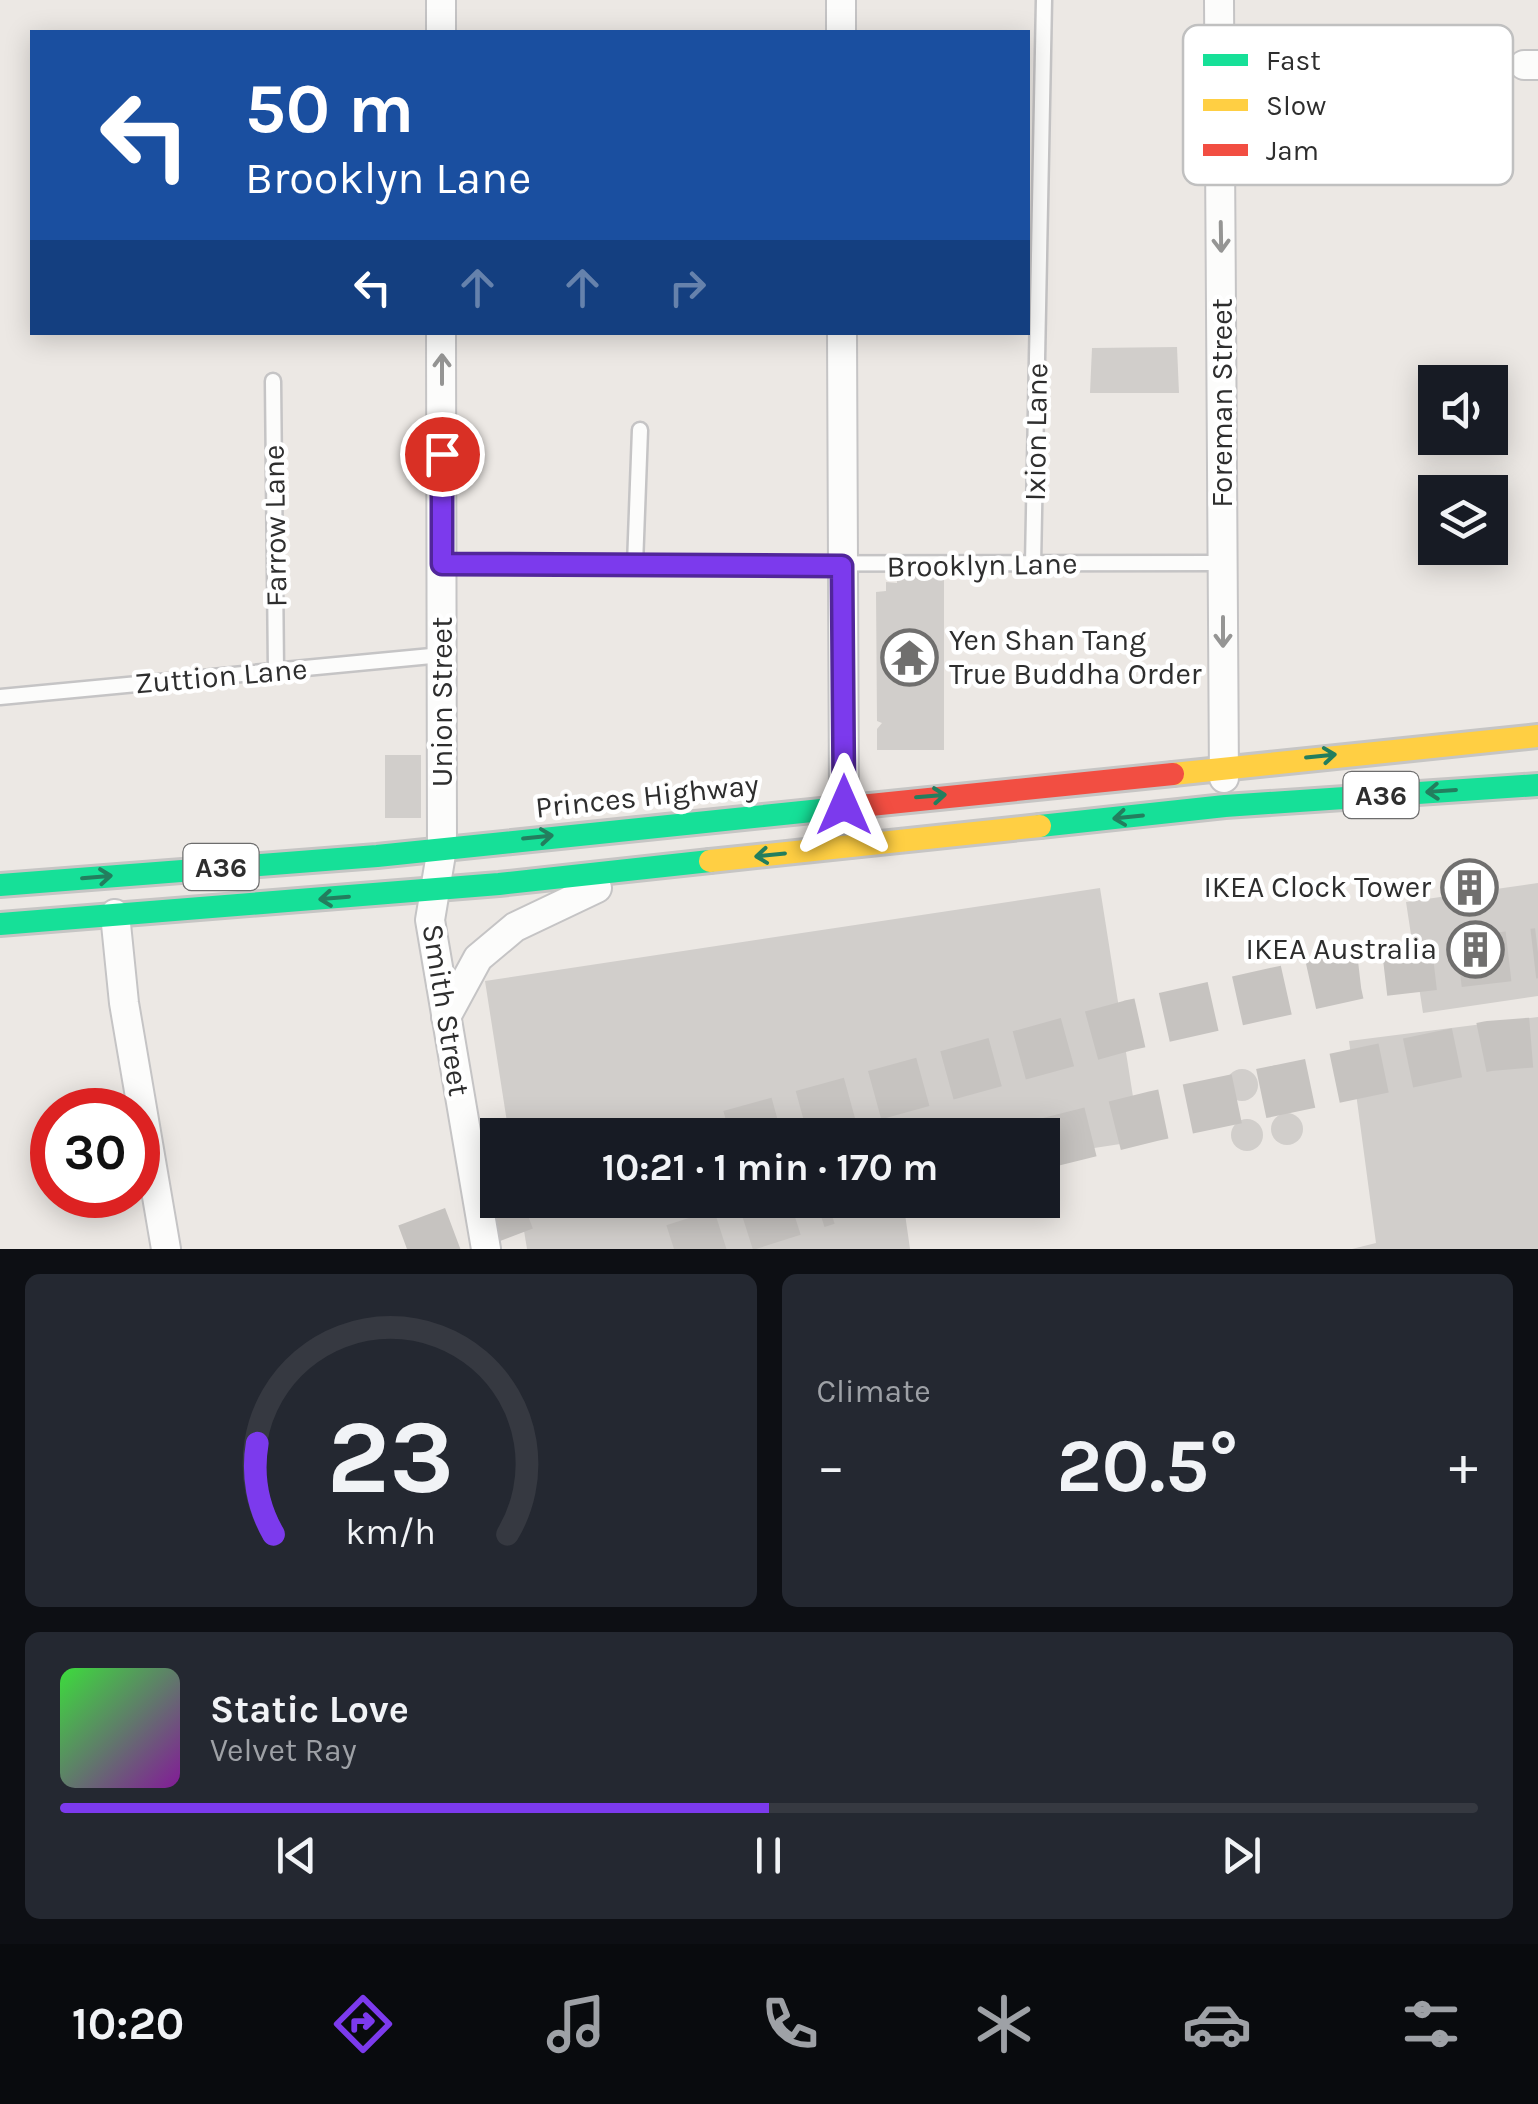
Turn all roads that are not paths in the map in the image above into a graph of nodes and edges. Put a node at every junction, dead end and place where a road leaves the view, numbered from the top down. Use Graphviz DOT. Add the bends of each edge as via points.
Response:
graph roads {
  1 [pos="441,0"];
  2 [pos="840,0"];
  3 [pos="1044,0"];
  4 [pos="1219,0"];
  5 [pos="1219,25"];
  6 [pos="441,30"];
  7 [pos="841,30"];
  8 [pos="1220,185"];
  9 [pos="442,335"];
  10 [pos="842,335"];
  11 [pos="273,381"];
  12 [pos="640,430"];
  13 [pos="1223,563"];
  14 [pos="442,564"];
  15 [pos="636,564"];
  16 [pos="1033,564"];
  17 [pos="842,566"];
  18 [pos="442,655"];
  19 [pos="276,670"];
  20 [pos="0,697"];
  21 [pos="1538,736"];
  22 [pos="1224,766"];
  23 [pos="1538,785"];
  24 [pos="844,805"];
  25 [pos="1225,806"];
  26 [pos="442,848"];
  27 [pos="650,868"];
  28 [pos="0,884"];
  29 [pos="432,890"];
  30 [pos="115,914"];
  31 [pos="0,924"];
  32 [pos="446,1017"];
  33 [pos="166,1249"];
  34 [pos="486,1249"];
  1 -- 6 [label="street"];
  2 -- 7 [label="street"];
  3 -- 16 [label="lane, Ixion Lane"];
  4 -- 5 [label="street, Foreman Street, one-way"];
  8 -- 13 [label="street, Foreman Street, one-way"];
  14 -- 9 [label="street, Union Street, one-way"];
  10 -- 17 [label="street"];
  11 -- 19 [label="lane, Farrow Lane"];
  12 -- 15 [label="lane"];
  13 -- 16 [label="lane, Brooklyn Lane"];
  13 -- 22 [label="street, Foreman Street, one-way"];
  14 -- 15 [label="lane, Brooklyn Lane"];
  14 -- 18 [label="street, Union Street"];
  15 -- 17 [label="lane, Brooklyn Lane"];
  16 -- 17 [label="lane, Brooklyn Lane"];
  17 -- 24 [label="street"];
  18 -- 19 [label="lane, Zuttion Lane"];
  18 -- 26 [label="street, Union Street"];
  19 -- 20 [label="lane, Zuttion Lane"];
  22 -- 21 [label="highway, Princes Highway / A36, one-way"];
  24 -- 22 [label="highway, Princes Highway / A36, one-way"];
  22 -- 25 [label="street, Foreman Street"];
  23 -- 25 [label="highway, A36, one-way"];
  26 -- 24 [label="highway, Princes Highway / A36, one-way"];
  25 -- 27 [label="highway, A36, one-way"];
  28 -- 26 [label="highway, Princes Highway / A36, one-way"];
  26 -- 29 [label="street, Union Street"];
  27 -- 29 [label="highway, A36"];
  27 -- 32 [label="street" via="515,927 478,958"];
  29 -- 30 [label="highway, A36, one-way"];
  29 -- 32 [label="street, Smith Street" via="431,929"];
  30 -- 31 [label="highway, A36"];
  30 -- 33 [label="street"];
  32 -- 34 [label="street, Smith Street"];
}
